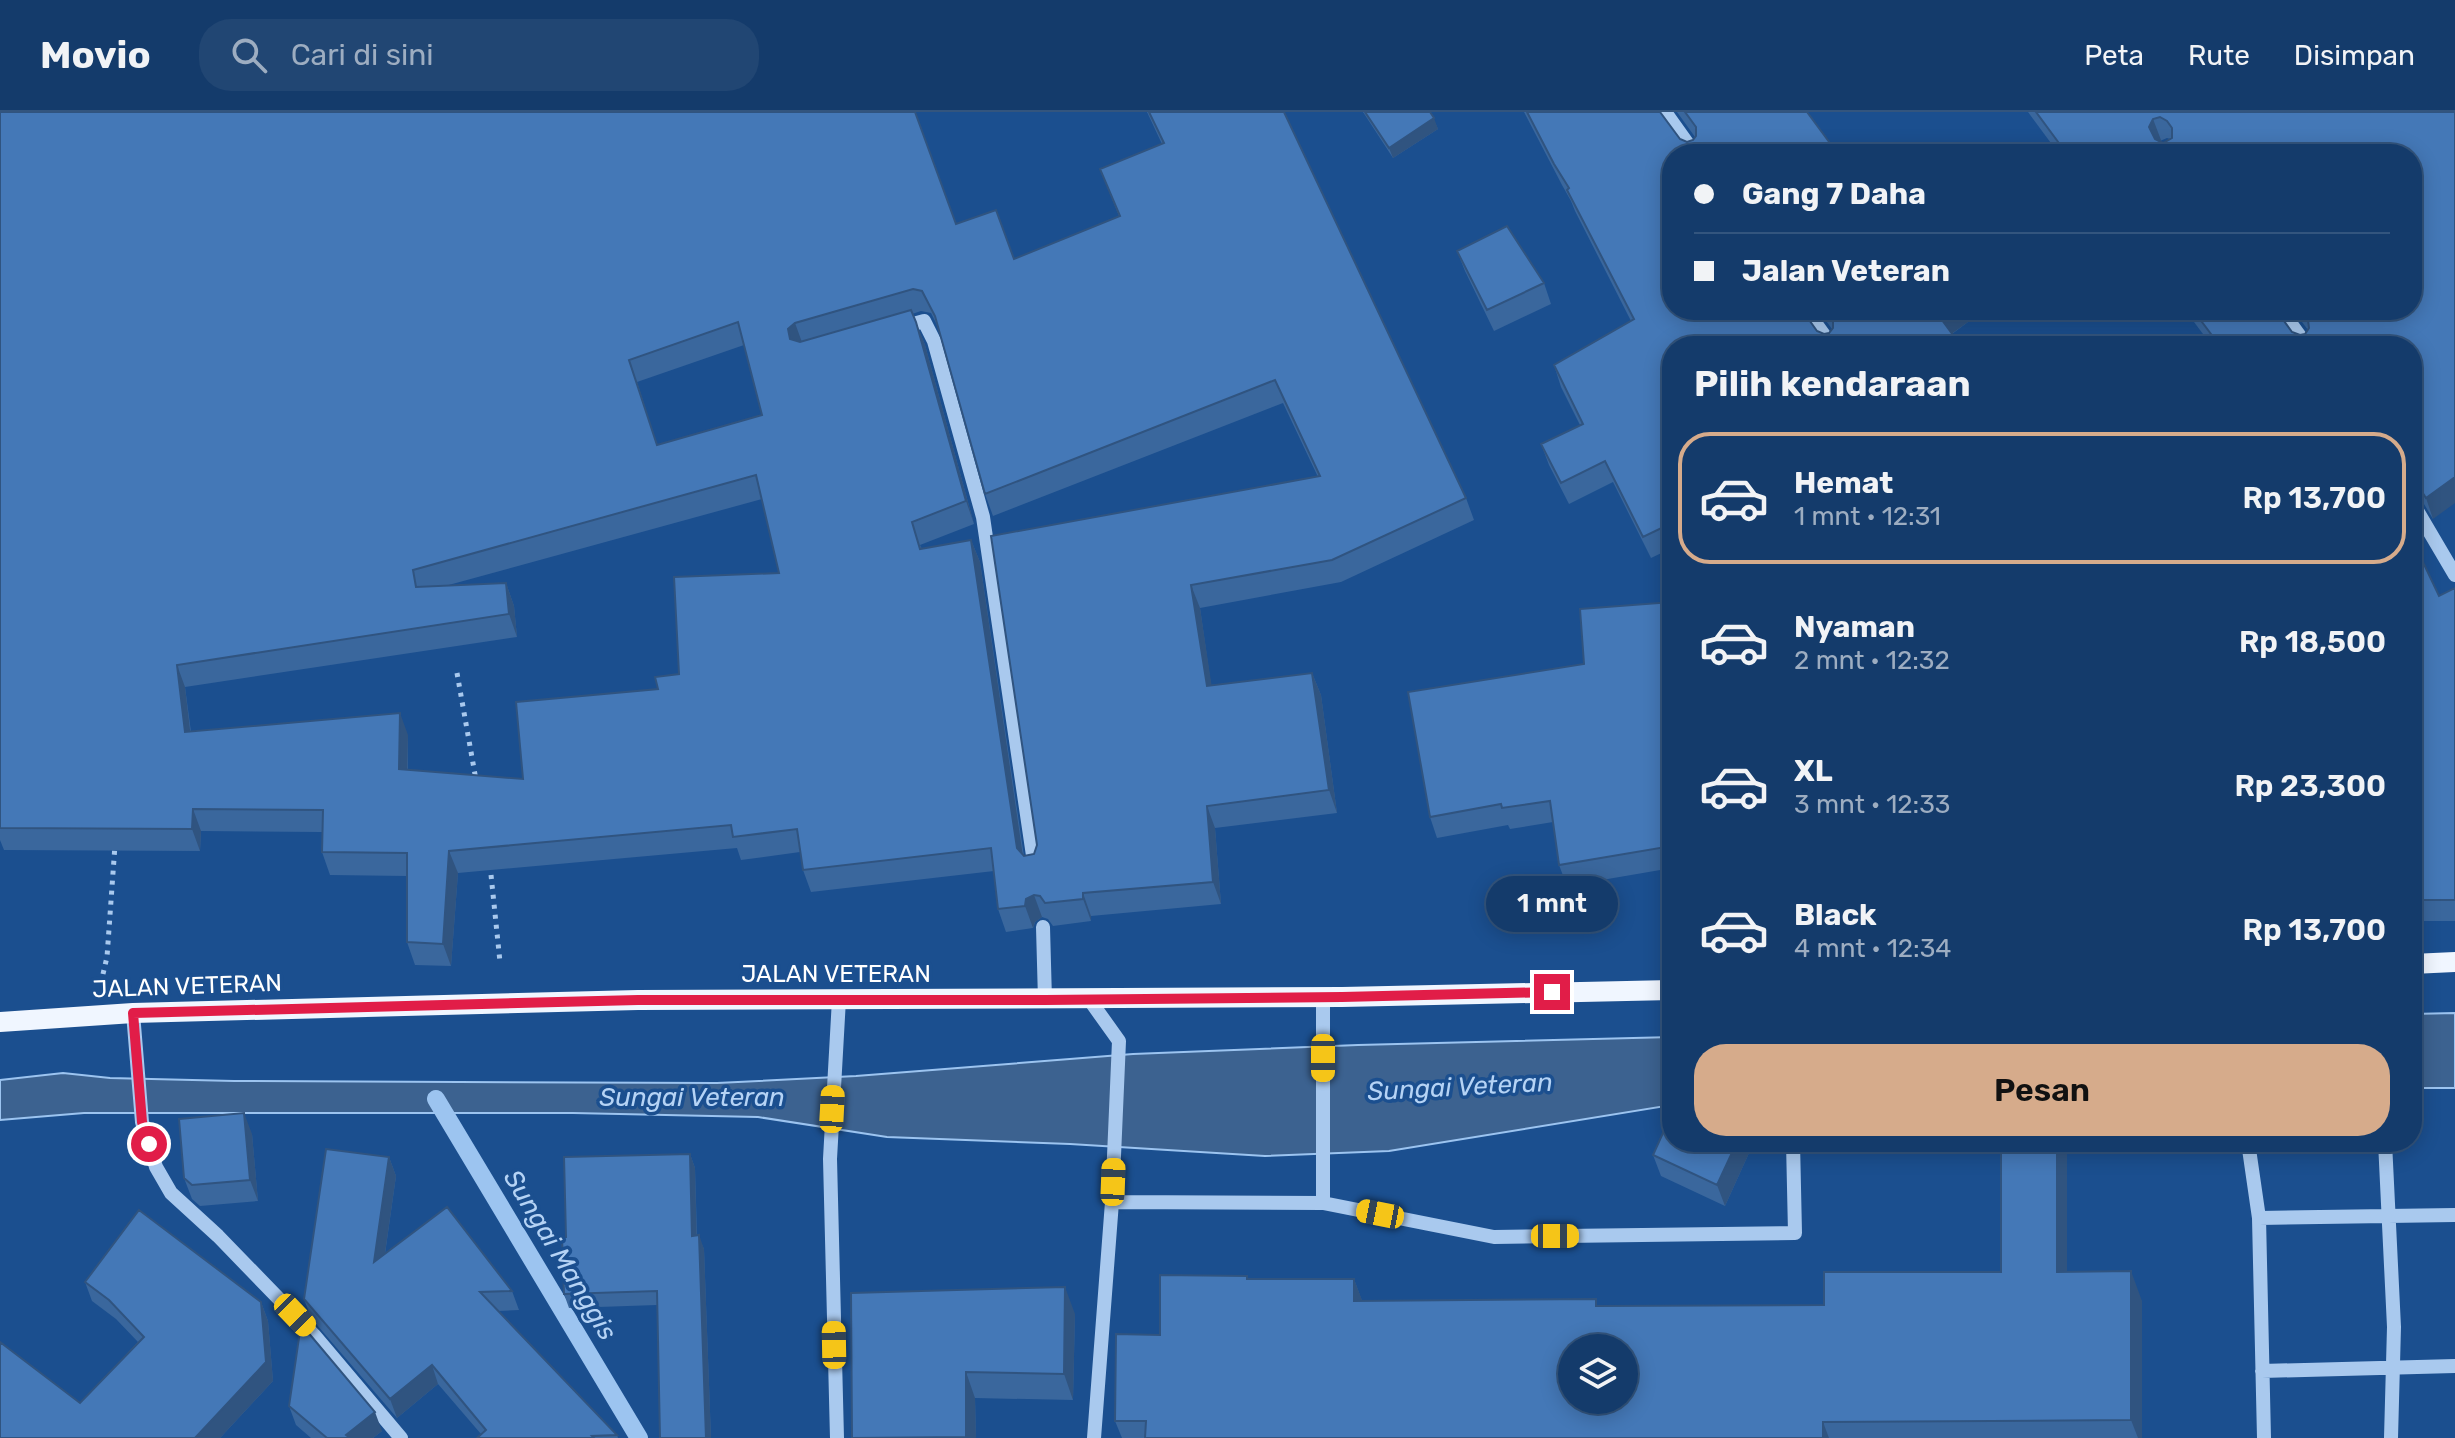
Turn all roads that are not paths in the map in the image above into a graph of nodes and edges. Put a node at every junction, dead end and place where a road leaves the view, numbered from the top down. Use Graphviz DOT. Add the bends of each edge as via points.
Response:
graph roads {
  1 [pos="1665,112"];
  2 [pos="1688,144"];
  3 [pos="880,334"];
  4 [pos="2422,519"];
  5 [pos="2455,575"];
  6 [pos="1035,869"];
  7 [pos="1043,927"];
  8 [pos="2455,962"];
  9 [pos="2422,964"];
  10 [pos="1662,990"];
  11 [pos="1323,997"];
  12 [pos="839,999"];
  13 [pos="1089,999"];
  14 [pos="1045,1000"];
  15 [pos="133,1013"];
  16 [pos="0,1022"];
  17 [pos="1793,1152"];
  18 [pos="2249,1152"];
  19 [pos="2385,1152"];
  20 [pos="1112,1202"];
  21 [pos="1323,1203"];
  22 [pos="2455,1215"];
  23 [pos="2388,1216"];
  24 [pos="2259,1218"];
  25 [pos="2455,1366"];
  26 [pos="2392,1368"];
  27 [pos="2262,1371"];
  28 [pos="401,1438"];
  29 [pos="837,1438"];
  30 [pos="1094,1438"];
  31 [pos="2264,1438"];
  32 [pos="2391,1438"];
  1 -- 2 [label="street"];
  3 -- 6 [label="street" via="924,321 934,341 983,517"];
  4 -- 5 [label="street"];
  7 -- 14 [label="street"];
  8 -- 9 [label="main road"];
  10 -- 11 [label="main road, JALAN VETERAN"];
  11 -- 13 [label="main road, JALAN VETERAN"];
  11 -- 21 [label="street"];
  12 -- 14 [label="main road, JALAN VETERAN"];
  12 -- 15 [label="main road, JALAN VETERAN"];
  12 -- 29 [label="street" via="830,1159"];
  13 -- 14 [label="main road, JALAN VETERAN"];
  13 -- 20 [label="street" via="1119,1041"];
  15 -- 16 [label="main road, JALAN VETERAN"];
  15 -- 28 [label="street" via="142,1122 156,1167 171,1193 314,1335"];
  17 -- 21 [label="street" via="1795,1233 1494,1237"];
  18 -- 24 [label="street"];
  19 -- 23 [label="street"];
  20 -- 21 [label="street"];
  20 -- 30 [label="street"];
  22 -- 23 [label="street"];
  23 -- 24 [label="street"];
  23 -- 26 [label="street"];
  24 -- 27 [label="street"];
  25 -- 26 [label="street"];
  26 -- 27 [label="street"];
  26 -- 32 [label="street"];
  27 -- 31 [label="street"];
}
